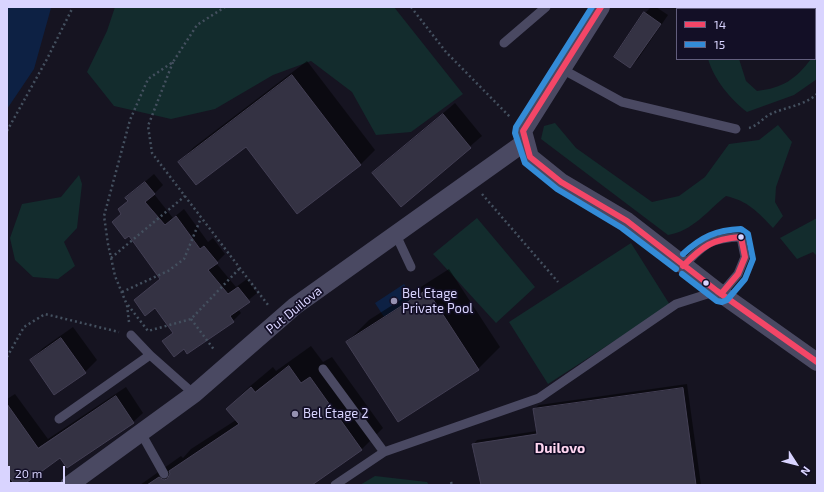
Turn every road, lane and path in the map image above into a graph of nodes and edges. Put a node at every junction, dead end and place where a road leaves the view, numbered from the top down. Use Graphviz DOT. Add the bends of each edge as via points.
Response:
graph roads {
  1 [pos="73,7"];
  2 [pos="225,7"];
  3 [pos="411,7"];
  4 [pos="546,7"];
  5 [pos="601,7"];
  6 [pos="504,43"];
  7 [pos="173,62"];
  8 [pos="562,68"];
  9 [pos="817,94"];
  10 [pos="736,129"];
  11 [pos="7,131"];
  12 [pos="524,137"];
  13 [pos="471,181"];
  14 [pos="185,196"];
  15 [pos="201,217"];
  16 [pos="396,235"];
  17 [pos="111,258"];
  18 [pos="683,266"];
  19 [pos="411,267"];
  20 [pos="240,268"];
  21 [pos="558,282"];
  22 [pos="122,292"];
  23 [pos="719,293"];
  24 [pos="191,320"];
  25 [pos="280,320"];
  26 [pos="131,335"];
  27 [pos="150,355"];
  28 [pos="7,357"];
  29 [pos="817,362"];
  30 [pos="227,366"];
  31 [pos="323,369"];
  32 [pos="194,394"];
  33 [pos="59,419"];
  34 [pos="141,433"];
  35 [pos="384,452"];
  36 [pos="164,474"];
  37 [pos="69,485"];
  38 [pos="335,485"];
  1 -- 11 [label="path"];
  2 -- 7 [label="path" via="197,25"];
  3 -- 12 [label="path" via="446,52"];
  4 -- 6 [label="lane"];
  5 -- 8 [label="street, Put Duilova"];
  7 -- 14 [label="path" via="148,126 152,153"];
  7 -- 17 [label="path" via="148,79 130,120 104,216"];
  8 -- 10 [label="lane" via="622,102"];
  8 -- 12 [label="street, Put Duilova"];
  9 -- 10 [label="path" via="787,110 772,113 753,127"];
  12 -- 13 [label="street, Put Duilova"];
  12 -- 18 [label="street" via="530,157 561,182 627,221"];
  13 -- 16 [label="street, Put Duilova"];
  13 -- 21 [label="path"];
  14 -- 15 [label="path"];
  14 -- 17 [label="path"];
  15 -- 20 [label="path"];
  15 -- 22 [label="path" via="184,259 168,271"];
  16 -- 19 [label="lane"];
  16 -- 25 [label="street, Put Duilova" via="295,306"];
  17 -- 22 [label="path"];
  18 -- 23 [label="street"];
  18 -- 23 [label="lane" via="704,244 722,238 741,237 745,257 738,274"];
  20 -- 24 [label="path"];
  20 -- 25 [label="path"];
  22 -- 24 [label="path" via="127,305 148,331"];
  23 -- 29 [label="street"];
  23 -- 35 [label="lane" via="676,304 539,398"];
  24 -- 30 [label="path"];
  25 -- 30 [label="street, Put Duilova"];
  26 -- 27 [label="lane"];
  26 -- 28 [label="path" via="45,314 24,327"];
  27 -- 32 [label="lane"];
  27 -- 33 [label="lane"];
  30 -- 32 [label="street, Put Duilova"];
  31 -- 35 [label="lane"];
  32 -- 34 [label="street, Put Duilova"];
  34 -- 36 [label="lane"];
  34 -- 37 [label="street, Put Duilova"];
  35 -- 38 [label="lane"];
}
